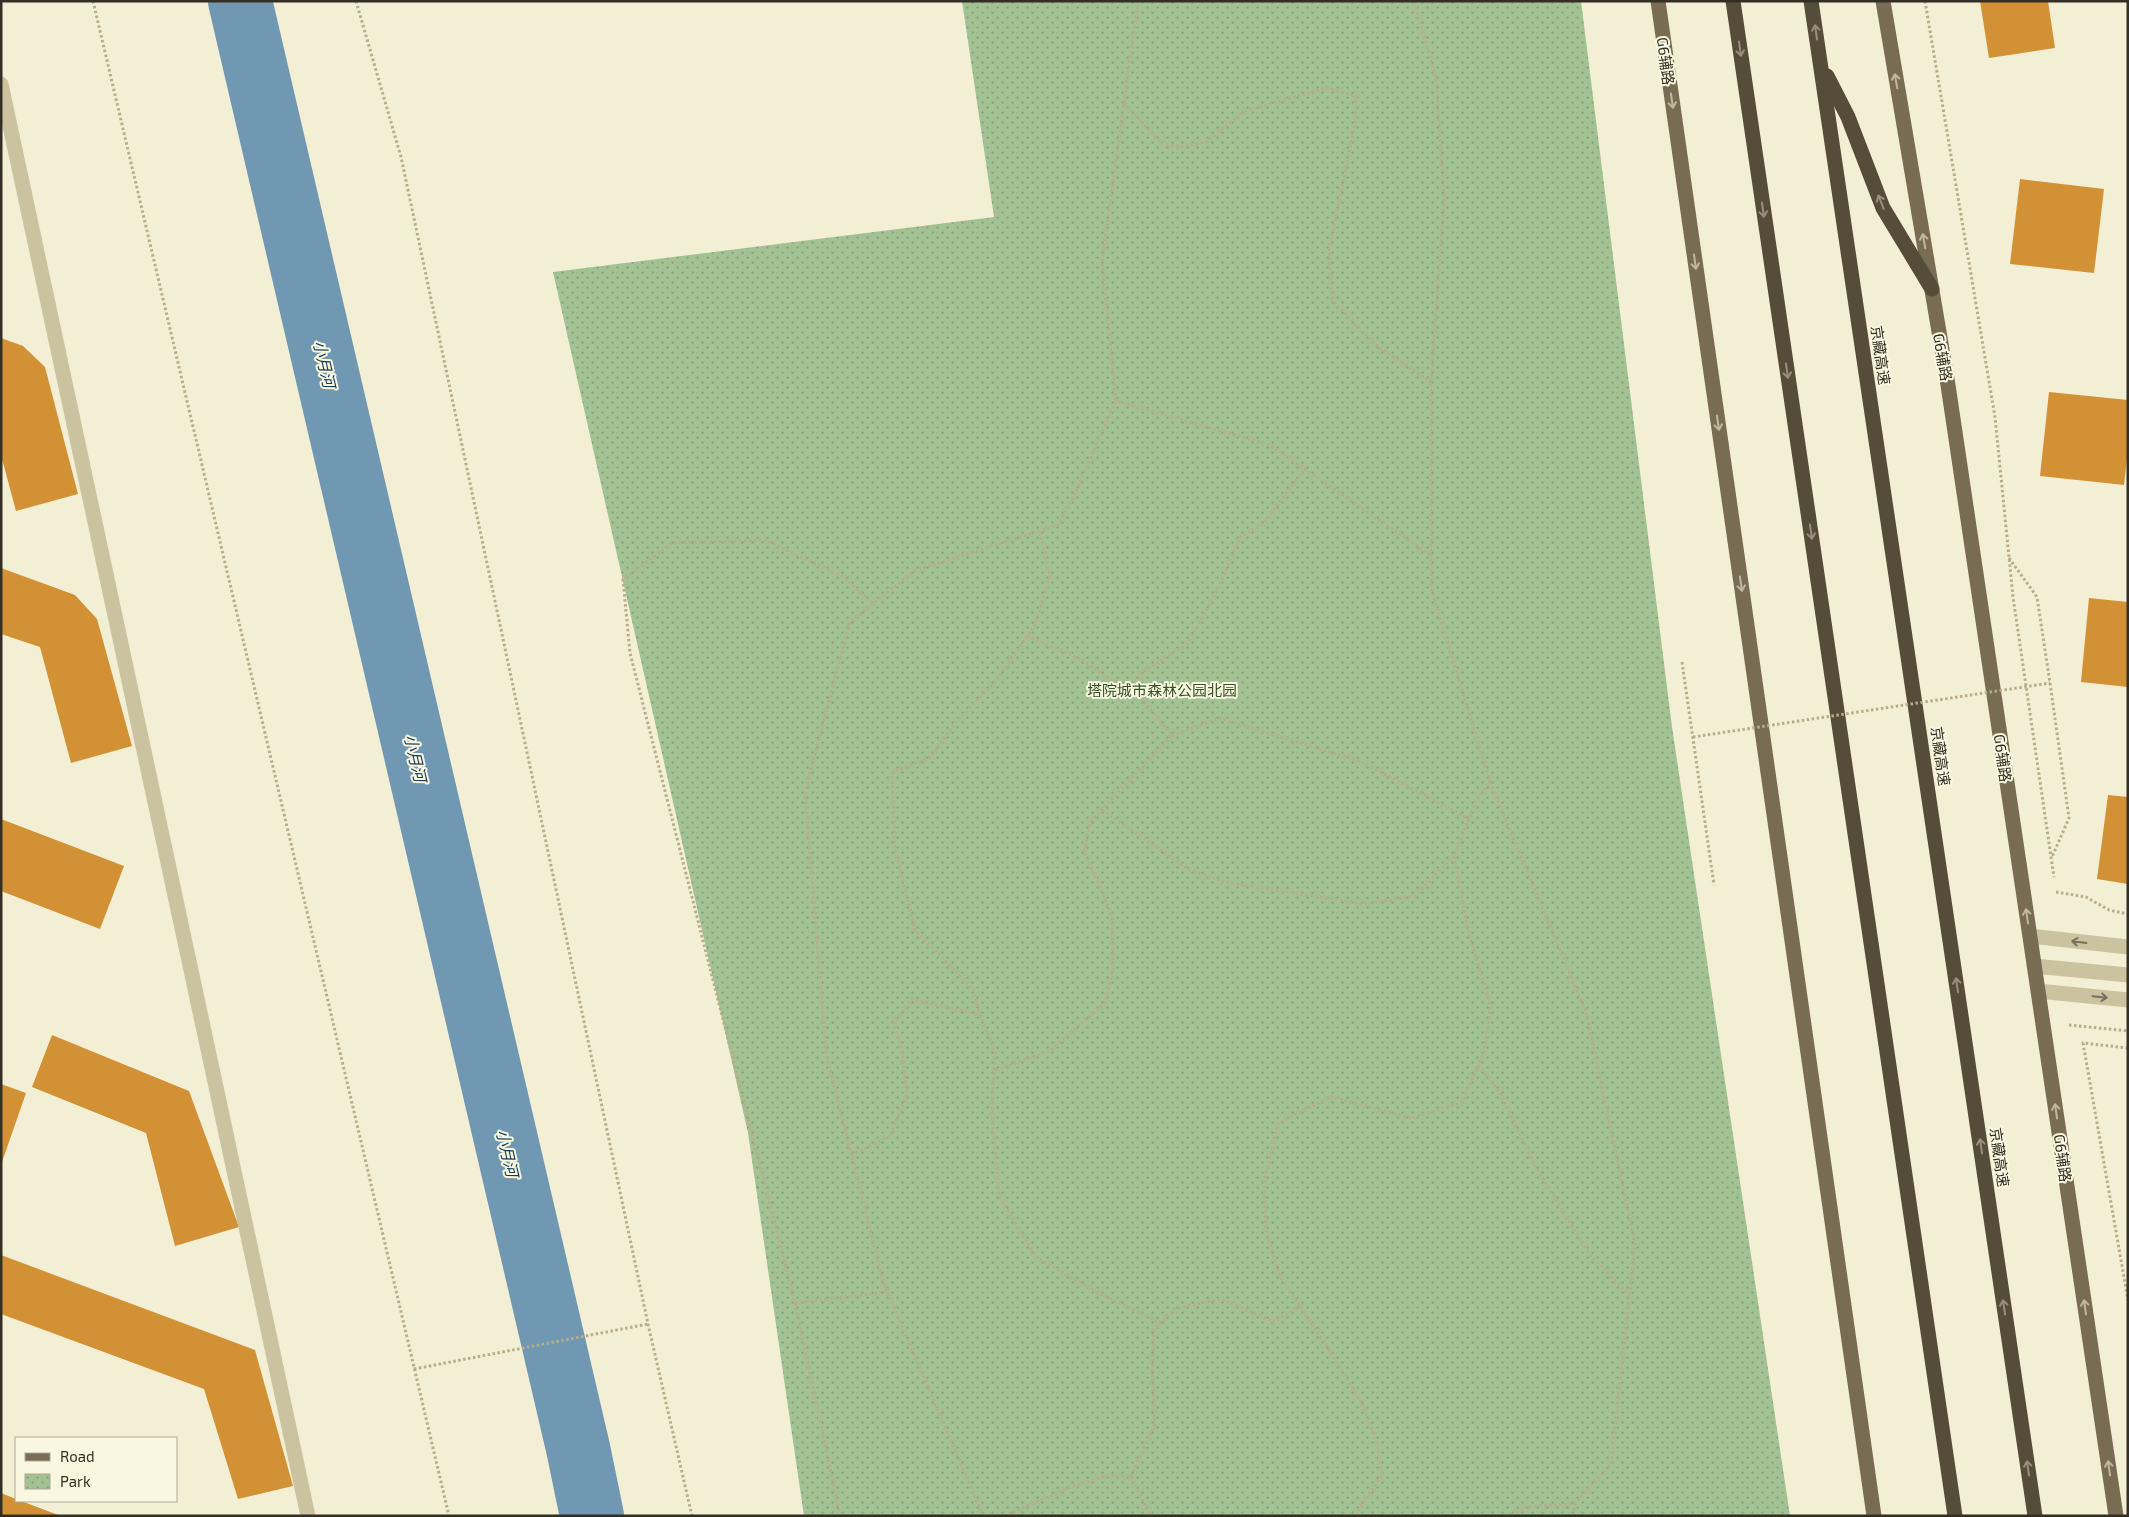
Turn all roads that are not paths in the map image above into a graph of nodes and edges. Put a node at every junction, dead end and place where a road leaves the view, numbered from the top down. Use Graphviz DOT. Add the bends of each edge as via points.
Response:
graph roads {
  1 [pos="1658,1"];
  2 [pos="1733,1"];
  3 [pos="1811,1"];
  4 [pos="1883,1"];
  5 [pos="1820,62"];
  6 [pos="1,84"];
  7 [pos="1932,289"];
  8 [pos="2030,936"];
  9 [pos="2128,947"];
  10 [pos="2034,966"];
  11 [pos="2128,975"];
  12 [pos="2038,991"];
  13 [pos="2128,1000"];
  14 [pos="308,1516"];
  15 [pos="1874,1516"];
  16 [pos="1955,1516"];
  17 [pos="2035,1516"];
  18 [pos="2116,1516"];
  1 -- 15 [label="main road, G6辅路, one-way"];
  2 -- 16 [label="highway, one-way"];
  5 -- 3 [label="highway, 京藏高速, one-way"];
  7 -- 4 [label="main road, G6辅路, one-way"];
  7 -- 5 [label="highway, one-way" via="1883,208 1848,117"];
  17 -- 5 [label="highway, 京藏高速, one-way"];
  6 -- 14 [label="street"];
  8 -- 7 [label="main road, G6辅路, one-way"];
  9 -- 8 [label="street, one-way"];
  8 -- 10 [label="main road, G6辅路"];
  10 -- 11 [label="street"];
  10 -- 12 [label="main road, G6辅路"];
  12 -- 13 [label="street, one-way"];
  18 -- 12 [label="main road, G6辅路, one-way"];
}
